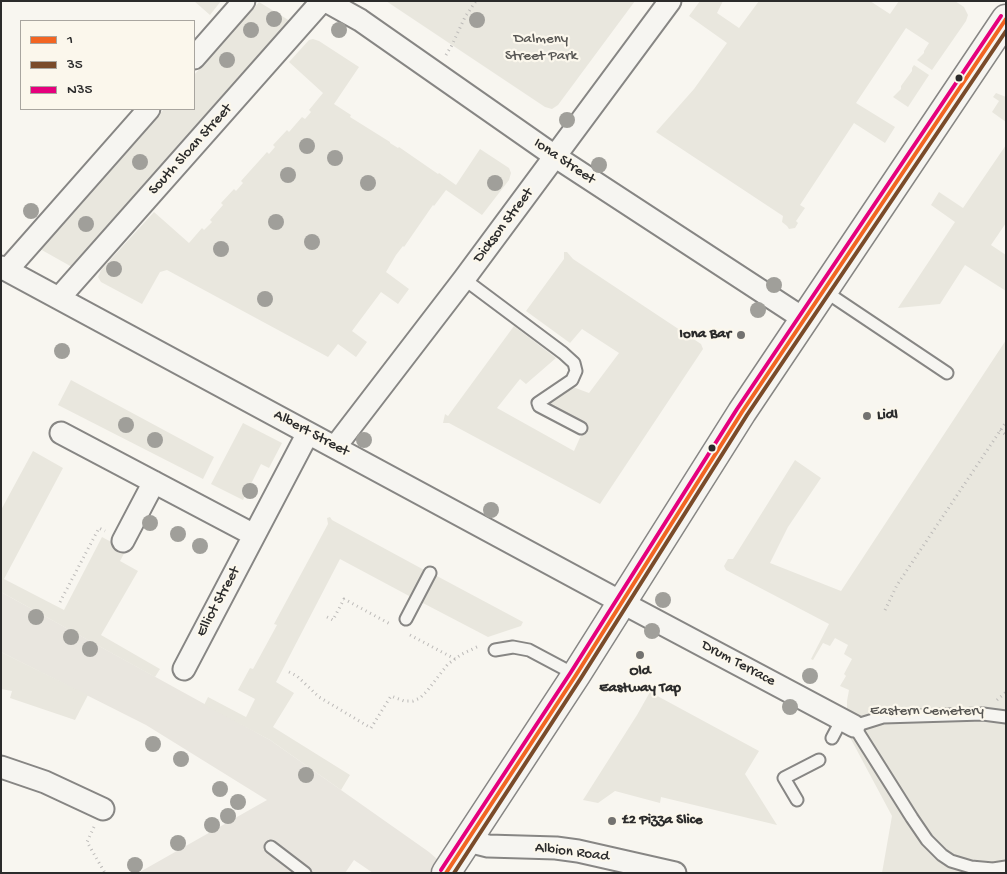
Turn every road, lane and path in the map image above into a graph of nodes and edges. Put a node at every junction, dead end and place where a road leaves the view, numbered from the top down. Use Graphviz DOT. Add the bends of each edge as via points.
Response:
graph roads {
  1 [pos="244,1"];
  2 [pos="324,1"];
  3 [pos="476,1"];
  4 [pos="670,1"];
  5 [pos="1006,19"];
  6 [pos="452,45"];
  7 [pos="195,57"];
  8 [pos="148,110"];
  9 [pos="556,157"];
  10 [pos="4,268"];
  11 [pos="464,279"];
  12 [pos="823,290"];
  13 [pos="59,298"];
  14 [pos="804,319"];
  15 [pos="946,373"];
  16 [pos="1006,422"];
  17 [pos="581,428"];
  18 [pos="1000,430"];
  19 [pos="60,433"];
  20 [pos="308,433"];
  21 [pos="1006,435"];
  22 [pos="335,447"];
  23 [pos="154,482"];
  24 [pos="254,535"];
  25 [pos="124,541"];
  26 [pos="430,573"];
  27 [pos="60,602"];
  28 [pos="621,602"];
  29 [pos="885,610"];
  30 [pos="327,617"];
  31 [pos="406,618"];
  32 [pos="395,627"];
  33 [pos="404,632"];
  34 [pos="481,646"];
  35 [pos="495,650"];
  36 [pos="455,659"];
  37 [pos="184,669"];
  38 [pos="289,672"];
  39 [pos="576,675"];
  40 [pos="1006,716"];
  41 [pos="848,722"];
  42 [pos="832,738"];
  43 [pos="820,760"];
  44 [pos="1,767"];
  45 [pos="797,800"];
  46 [pos="103,809"];
  47 [pos="468,841"];
  48 [pos="87,842"];
  49 [pos="271,847"];
  50 [pos="1006,866"];
  51 [pos="449,869"];
  52 [pos="105,873"];
  53 [pos="305,873"];
  54 [pos="675,873"];
  1 -- 7 [label="street"];
  2 -- 9 [label="street, Iona Street" via="360,20"];
  2 -- 13 [label="street, South Sloan Street"];
  3 -- 6 [label="path" via="464,17"];
  4 -- 9 [label="street, Dickson Street"];
  5 -- 12 [label="street"];
  8 -- 10 [label="street"];
  9 -- 11 [label="street, Dickson Street"];
  9 -- 14 [label="street, Iona Street"];
  10 -- 13 [label="street, Albert Street"];
  11 -- 17 [label="lane" via="574,364 576,371 572,380 539,401 538,406"];
  11 -- 22 [label="street, Dickson Street"];
  12 -- 14 [label="street"];
  12 -- 15 [label="lane"];
  13 -- 20 [label="street, Albert Street"];
  14 -- 28 [label="street"];
  16 -- 18 [label="path"];
  18 -- 21 [label="path"];
  18 -- 29 [label="path" via="897,585"];
  19 -- 23 [label="street"];
  20 -- 22 [label="street, Albert Street"];
  20 -- 24 [label="street, Elliot Street"];
  22 -- 28 [label="street, Albert Street"];
  23 -- 24 [label="street"];
  23 -- 25 [label="street"];
  24 -- 37 [label="street, Elliot Street"];
  25 -- 27 [label="path" via="99,528"];
  26 -- 31 [label="lane"];
  28 -- 39 [label="street"];
  28 -- 41 [label="street, Drum Terrace"];
  30 -- 32 [label="path" via="333,620 344,599"];
  33 -- 36 [label="path"];
  34 -- 36 [label="path"];
  35 -- 39 [label="lane" via="513,646 529,650"];
  36 -- 38 [label="path" via="420,698 404,701 392,696 371,728 319,697"];
  39 -- 47 [label="street"];
  40 -- 41 [label="lane" via="883,717"];
  41 -- 42 [label="lane"];
  41 -- 50 [label="lane" via="927,840 942,855 972,867 993,869"];
  43 -- 45 [label="lane" via="784,778"];
  44 -- 46 [label="street" via="44,782"];
  47 -- 51 [label="street"];
  47 -- 54 [label="street, Albion Road" via="488,846 578,850"];
  48 -- 52 [label="path"];
  49 -- 53 [label="lane"];
}
